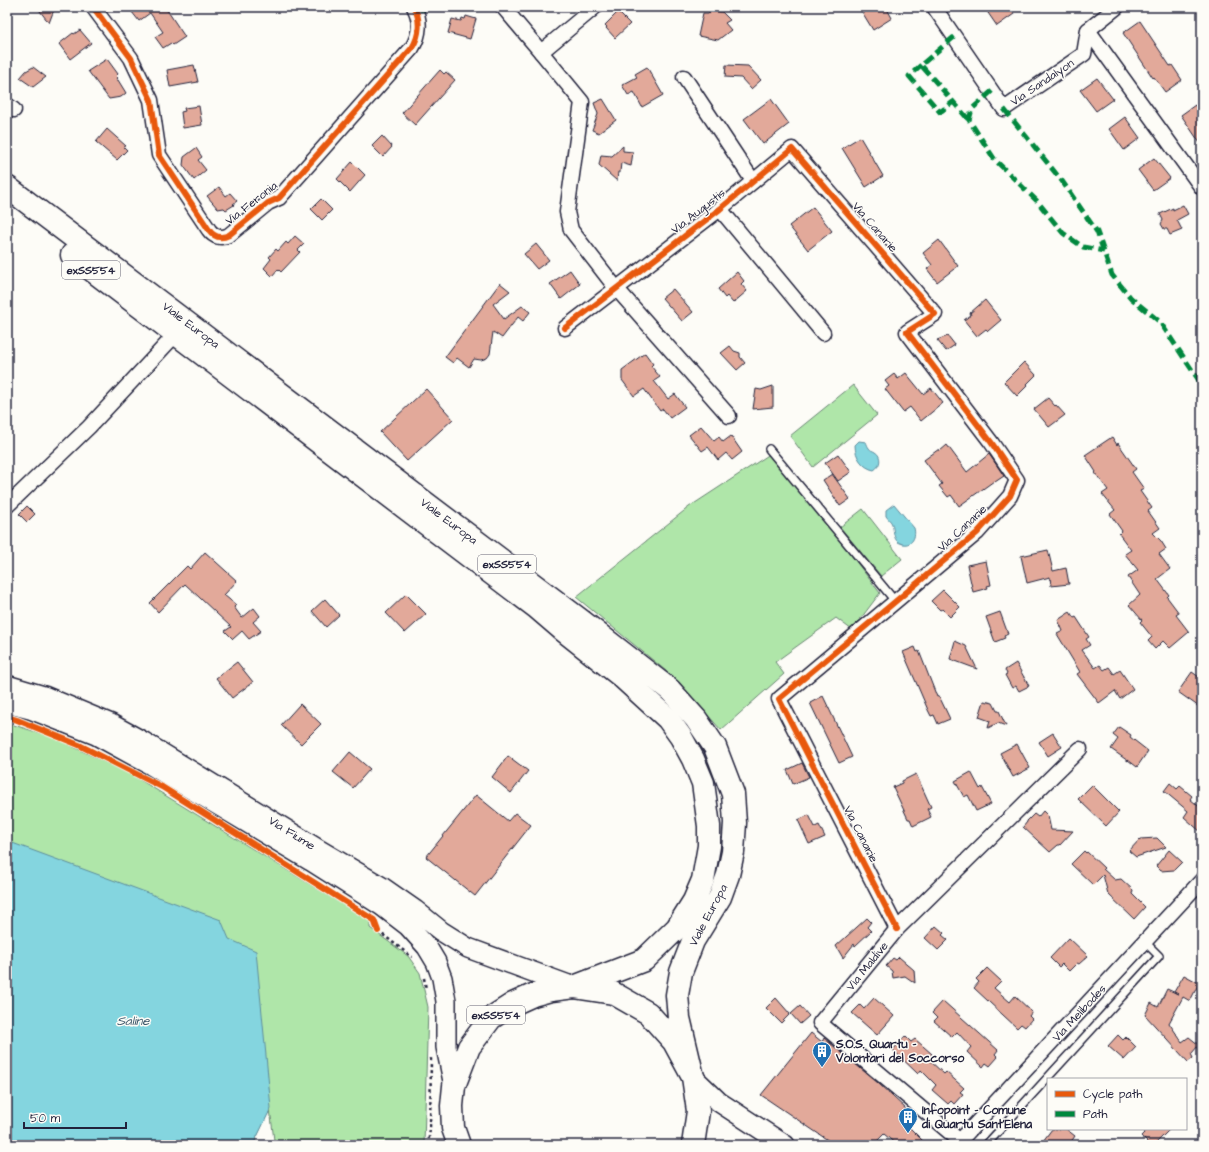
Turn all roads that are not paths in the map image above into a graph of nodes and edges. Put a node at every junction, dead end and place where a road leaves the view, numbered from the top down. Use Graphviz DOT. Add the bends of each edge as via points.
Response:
graph roads {
  1 [pos="93,7"];
  2 [pos="414,7"];
  3 [pos="503,7"];
  4 [pos="595,7"];
  5 [pos="934,7"];
  6 [pos="1117,7"];
  7 [pos="1088,30"];
  8 [pos="542,52"];
  9 [pos="684,77"];
  10 [pos="792,149"];
  11 [pos="753,181"];
  12 [pos="7,187"];
  13 [pos="1202,188"];
  14 [pos="7,206"];
  15 [pos="720,209"];
  16 [pos="616,288"];
  17 [pos="566,328"];
  18 [pos="823,333"];
  19 [pos="176,334"];
  20 [pos="729,416"];
  21 [pos="769,449"];
  22 [pos="7,506"];
  23 [pos="896,601"];
  24 [pos="7,685"];
  25 [pos="7,703"];
  26 [pos="1080,749"];
  27 [pos="1202,880"];
  28 [pos="897,929"];
  29 [pos="1145,942"];
  30 [pos="574,987"];
  31 [pos="693,1077"];
  32 [pos="1047,1078"];
  33 [pos="1047,1078"];
  34 [pos="454,1086"];
  35 [pos="454,1139"];
  36 [pos="958,1143"];
  37 [pos="693,1145"];
  38 [pos="785,1145"];
  39 [pos="986,1145"];
  1 -- 2 [label="street, Via Feronia" via="131,58 151,100 159,155 208,230 214,236 224,237 268,203 279,198 412,48 419,28"];
  3 -- 8 [label="street"];
  4 -- 8 [label="street"];
  5 -- 7 [label="street, Via Sandalyon" via="1004,109 1084,54"];
  6 -- 7 [label="street"];
  7 -- 13 [label="street"];
  8 -- 16 [label="street" via="582,102 567,212 571,230"];
  9 -- 11 [label="street"];
  10 -- 11 [label="street, Via Augustis"];
  10 -- 23 [label="street, Via Canarie" via="935,314 908,332 991,442 1016,480 1010,496 977,533"];
  11 -- 15 [label="street, Via Augustis"];
  12 -- 31 [label="main road, Viale Europa / exSS554" via="589,626 670,690 696,719 715,748 733,794 735,823 728,876 720,898 693,942 681,972 677,995 679,1018"];
  14 -- 19 [label="main road, Viale Europa / exSS554"];
  15 -- 16 [label="street, Via Augustis"];
  15 -- 18 [label="street, Via Augustis"];
  16 -- 17 [label="street, Via Augustis"];
  16 -- 20 [label="street"];
  19 -- 22 [label="street" via="88,427"];
  19 -- 30 [label="main road, Viale Europa / exSS554" via="536,607 622,677 668,719 681,737 703,783 707,806 709,846 704,880 677,928 644,960"];
  21 -- 23 [label="lane"];
  23 -- 28 [label="street, Via Canarie" via="779,699"];
  24 -- 30 [label="main road, Via Fiume" via="44,696 111,724 144,742 382,888 468,948"];
  25 -- 34 [label="main road, Via Fiume" via="30,709 96,735 151,765 311,861 382,906 408,926 427,947 442,978 446,1001 446,1047"];
  26 -- 28 [label="street, Via Maldive"];
  27 -- 29 [label="street, Via Melibodes"];
  28 -- 36 [label="street, Via Maldive" via="820,1023"];
  29 -- 32 [label="lane" via="1159,956"];
  29 -- 36 [label="street, Via Melibodes"];
  30 -- 31 [label="main road, exSS554" via="613,994 648,1012 674,1042"];
  30 -- 34 [label="main road, exSS554" via="533,995 491,1018 469,1047"];
  31 -- 37 [label="main road, exSS554" via="698,1111"];
  31 -- 38 [label="main road" via="719,1102"];
  33 -- 39 [label="lane"];
  34 -- 35 [label="main road, exSS554"];
}
